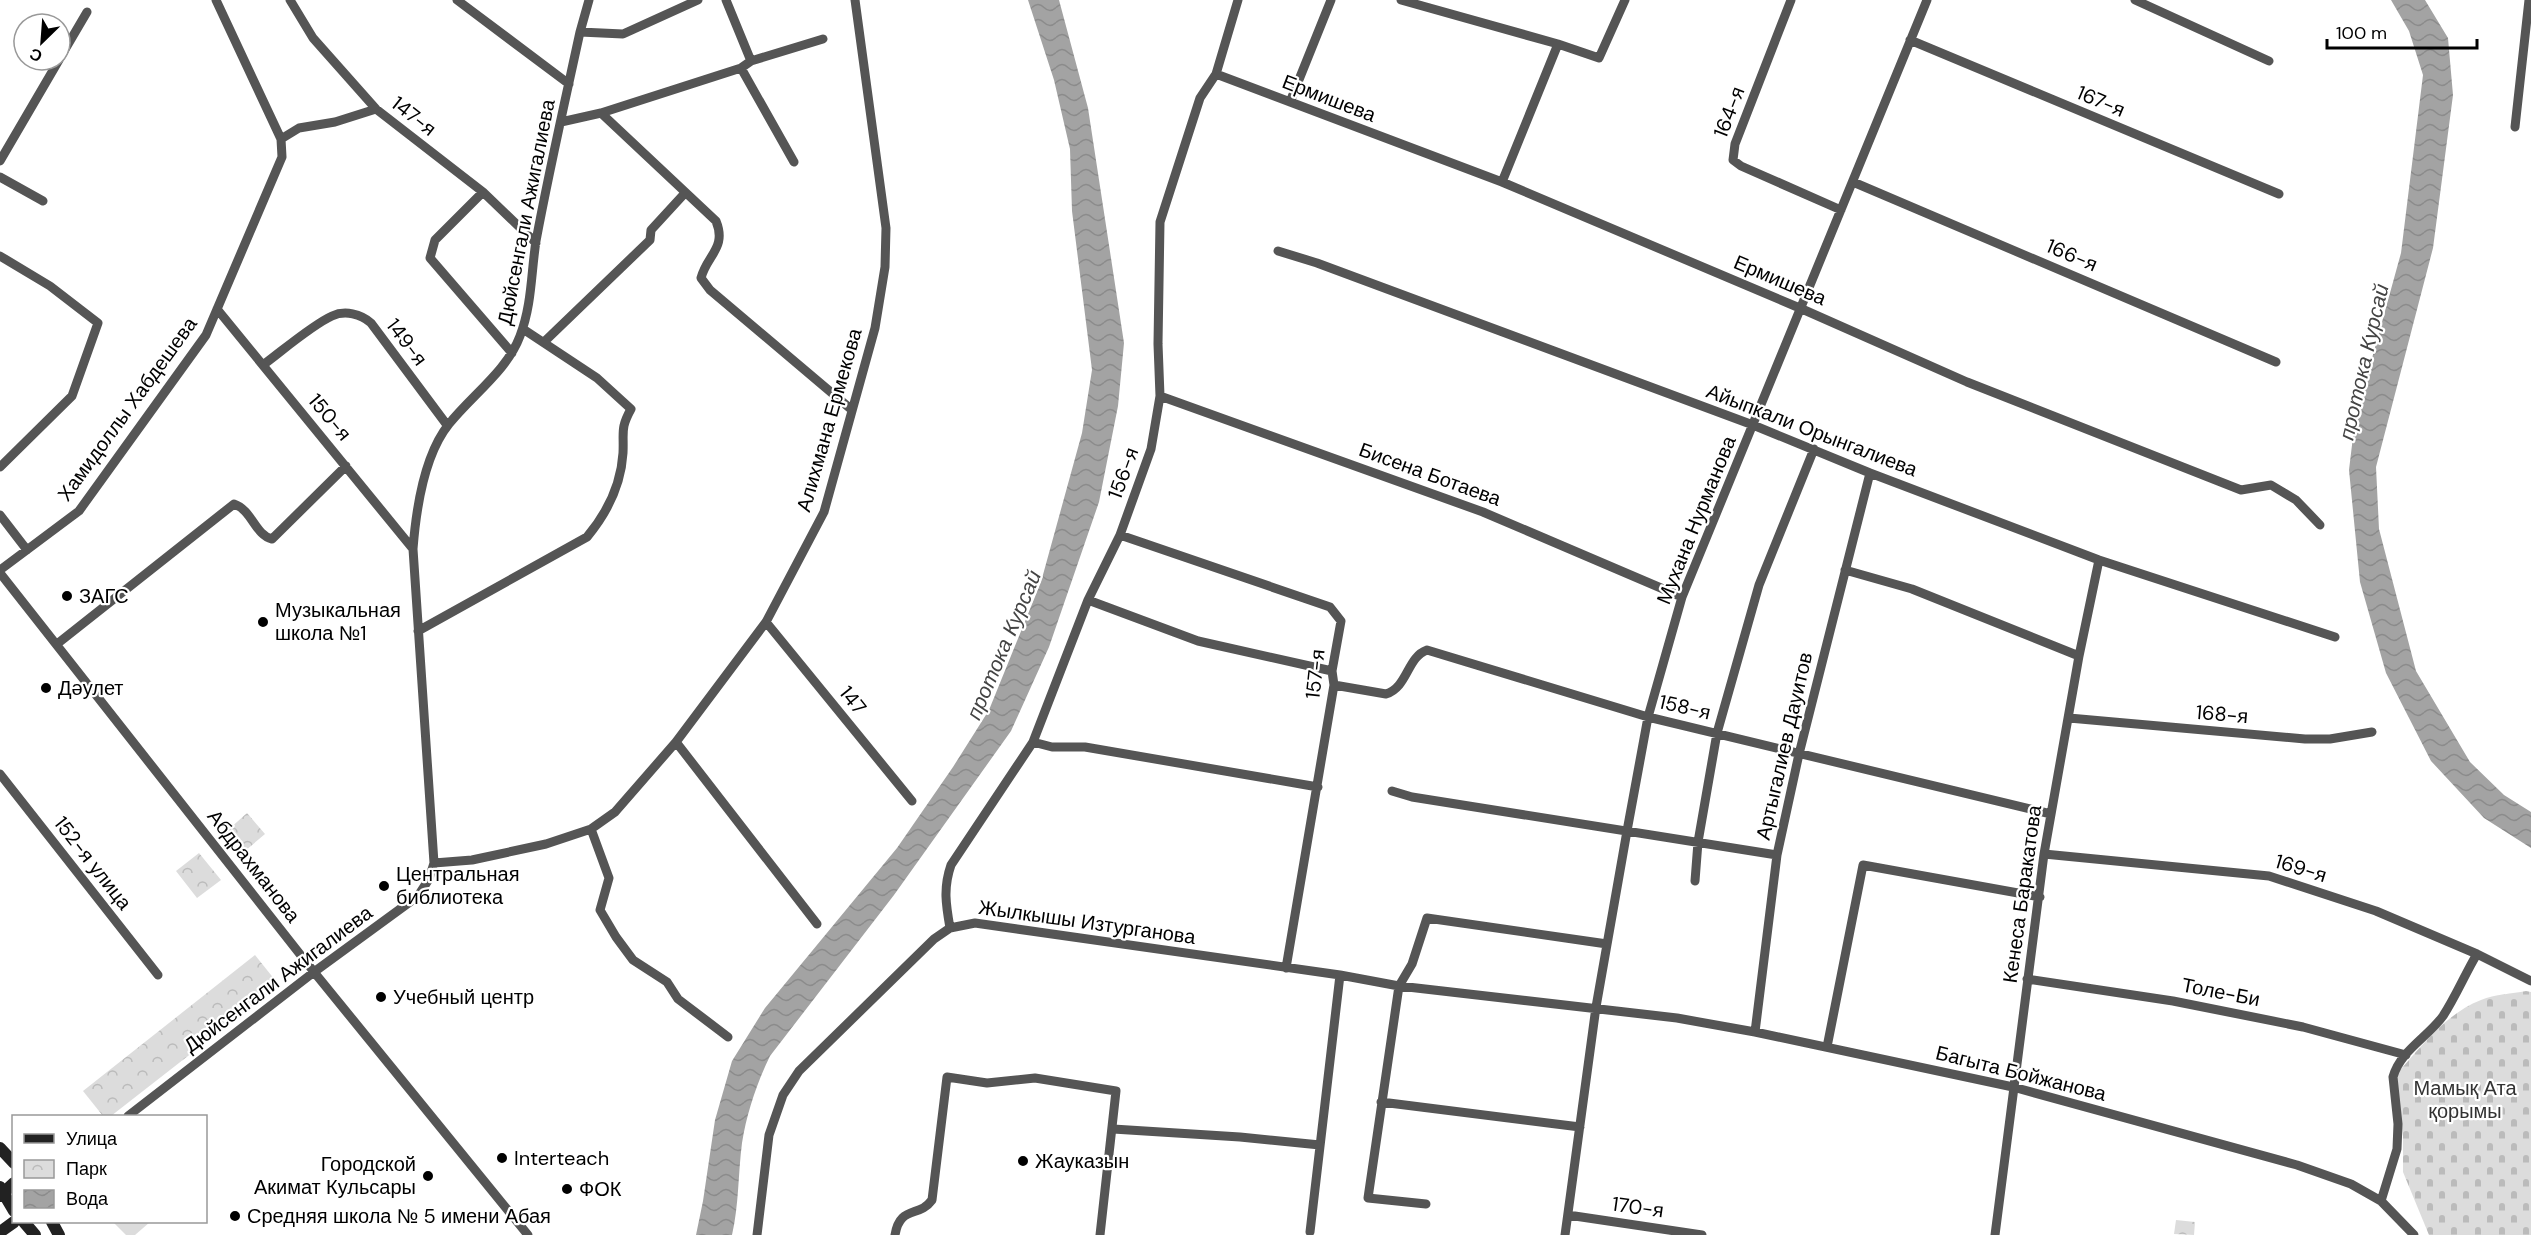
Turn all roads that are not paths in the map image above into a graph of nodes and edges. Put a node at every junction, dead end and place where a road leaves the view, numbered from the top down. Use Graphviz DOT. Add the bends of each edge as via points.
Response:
graph roads {
  1 [pos="216,0"];
  2 [pos="290,0"];
  3 [pos="589,0"];
  4 [pos="698,0"];
  5 [pos="726,0"];
  6 [pos="855,0"];
  7 [pos="1238,0"];
  8 [pos="1331,0"];
  9 [pos="1401,0"];
  10 [pos="1625,0"];
  11 [pos="1791,0"];
  12 [pos="1927,0"];
  13 [pos="2135,0"];
  14 [pos="2529,0"];
  15 [pos="462,1"];
  16 [pos="87,12"];
  17 [pos="580,32"];
  18 [pos="72,37"];
  19 [pos="823,39"];
  20 [pos="1910,40"];
  21 [pos="1558,44"];
  22 [pos="751,61"];
  23 [pos="2270,61"];
  24 [pos="741,68"];
  25 [pos="51,72"];
  26 [pos="1216,74"];
  27 [pos="569,84"];
  28 [pos="1290,102"];
  29 [pos="376,109"];
  30 [pos="601,113"];
  31 [pos="561,123"];
  32 [pos="2515,127"];
  33 [pos="280,139"];
  34 [pos="0,161"];
  35 [pos="794,162"];
  36 [pos="0,177"];
  37 [pos="1502,182"];
  38 [pos="1853,183"];
  39 [pos="483,192"];
  40 [pos="685,193"];
  41 [pos="2279,194"];
  42 [pos="43,201"];
  43 [pos="1841,210"];
  44 [pos="536,243"];
  45 [pos="1278,251"];
  46 [pos="0,256"];
  47 [pos="217,309"];
  48 [pos="1802,309"];
  49 [pos="523,329"];
  50 [pos="544,342"];
  51 [pos="512,353"];
  52 [pos="2276,362"];
  53 [pos="263,365"];
  54 [pos="1160,396"];
  55 [pos="852,410"];
  56 [pos="447,425"];
  57 [pos="1752,425"];
  58 [pos="1814,449"];
  59 [pos="346,466"];
  60 [pos="0,467"];
  61 [pos="1870,473"];
  62 [pos="0,515"];
  63 [pos="2320,525"];
  64 [pos="1120,534"];
  65 [pos="413,549"];
  66 [pos="27,550"];
  67 [pos="2099,560"];
  68 [pos="1845,570"];
  69 [pos="0,572"];
  70 [pos="1682,597"];
  71 [pos="1088,600"];
  72 [pos="766,622"];
  73 [pos="418,630"];
  74 [pos="2335,638"];
  75 [pos="57,644"];
  76 [pos="2079,656"];
  77 [pos="1332,671"];
  78 [pos="1334,686"];
  79 [pos="1648,717"];
  80 [pos="2068,717"];
  81 [pos="2372,732"];
  82 [pos="1717,733"];
  83 [pos="676,742"];
  84 [pos="1034,742"];
  85 [pos="1799,754"];
  86 [pos="0,774"];
  87 [pos="1318,787"];
  88 [pos="1392,791"];
  89 [pos="912,801"];
  90 [pos="2051,814"];
  91 [pos="591,829"];
  92 [pos="1627,831"];
  93 [pos="1698,842"];
  94 [pos="2044,854"];
  95 [pos="1777,855"];
  96 [pos="434,863"];
  97 [pos="1695,880"];
  98 [pos="2040,897"];
  99 [pos="817,924"];
  100 [pos="950,928"];
  101 [pos="1607,944"];
  102 [pos="2477,954"];
  103 [pos="1286,968"];
  104 [pos="314,972"];
  105 [pos="158,975"];
  106 [pos="1340,975"];
  107 [pos="2027,979"];
  108 [pos="2531,981"];
  109 [pos="1399,986"];
  110 [pos="1596,1007"];
  111 [pos="1755,1032"];
  112 [pos="728,1037"];
  113 [pos="1827,1047"];
  114 [pos="2406,1055"];
  115 [pos="2013,1087"];
  116 [pos="1381,1102"];
  117 [pos="129,1115"];
  118 [pos="1580,1127"];
  119 [pos="1113,1129"];
  120 [pos="1320,1145"];
  121 [pos="0,1147"];
  122 [pos="12,1161"];
  123 [pos="1,1192"];
  124 [pos="2381,1201"];
  125 [pos="1426,1204"];
  126 [pos="12,1208"];
  127 [pos="1568,1215"];
  128 [pos="12,1223"];
  129 [pos="26,1223"];
  130 [pos="0,1232"];
  131 [pos="1310,1232"];
  132 [pos="35,1235"];
  133 [pos="528,1235"];
  134 [pos="758,1235"];
  135 [pos="895,1235"];
  136 [pos="1100,1235"];
  137 [pos="1566,1235"];
  138 [pos="1702,1235"];
  139 [pos="1995,1235"];
  140 [pos="2414,1235"];
  1 -- 33 [label="street"];
  2 -- 29 [label="street, 147-я" via="313,38"];
  3 -- 17 [label="street, Дюйсенгали Ажигалиева"];
  4 -- 17 [label="street" via="623,34"];
  5 -- 22 [label="street"];
  6 -- 55 [label="street, Алихмана Ермекова" via="886,228 878,311"];
  7 -- 26 [label="street, 156-я"];
  8 -- 28 [label="street"];
  9 -- 21 [label="street"];
  10 -- 21 [label="street" via="1599,58"];
  11 -- 43 [label="street, 164-я" via="1732,152 1733,160"];
  12 -- 20 [label="street, Мухана Нурманова"];
  13 -- 23 [label="street"];
  14 -- 32 [label="street"];
  15 -- 27 [label="street"];
  16 -- 18 [label="street"];
  17 -- 27 [label="street, Дюйсенгали Ажигалиева"];
  19 -- 22 [label="street"];
  20 -- 38 [label="street, Мухана Нурманова"];
  20 -- 41 [label="street, 167-я"];
  21 -- 37 [label="street"];
  22 -- 24 [label="street"];
  24 -- 30 [label="street"];
  24 -- 35 [label="street"];
  25 -- 34 [label="street"];
  26 -- 28 [label="street, Ермишева"];
  26 -- 54 [label="street, 156-я" via="1200,98 1160,222"];
  27 -- 31 [label="street, Дюйсенгали Ажигалиева"];
  28 -- 37 [label="street, Ермишева"];
  29 -- 33 [label="street" via="299,128"];
  29 -- 39 [label="street, 147-я"];
  30 -- 31 [label="street"];
  30 -- 40 [label="street"];
  31 -- 44 [label="street, Дюйсенгали Ажигалиева"];
  33 -- 47 [label="street, Хамидоллы Хабдешева" via="282,157"];
  36 -- 42 [label="street"];
  37 -- 48 [label="street, Ермишева"];
  38 -- 43 [label="street, Мухана Нурманова"];
  38 -- 52 [label="street, 166-я"];
  39 -- 44 [label="street, 147-я"];
  39 -- 51 [label="street" via="435,240 429,258"];
  40 -- 50 [label="street" via="651,230 650,240"];
  40 -- 55 [label="street" via="716,221 720,231 720,243 701,278 710,290"];
  43 -- 48 [label="street, Мухана Нурманова"];
  44 -- 49 [label="street, Дюйсенгали Ажигалиева"];
  45 -- 57 [label="street, Айыпкали Орынгалиева"];
  46 -- 60 [label="street" via="50,286 98,323 72,396"];
  47 -- 53 [label="street, 150-я"];
  47 -- 66 [label="street, Хамидоллы Хабдешева" via="206,335 79,511"];
  48 -- 57 [label="street, Мухана Нурманова"];
  48 -- 63 [label="street, Ермишева" via="1966,381 2241,490 2271,485 2296,500"];
  49 -- 50 [label="street"];
  49 -- 51 [label="street, Дюйсенгали Ажигалиева"];
  50 -- 73 [label="street" via="597,378 631,409 622,424 623,455 617,486 604,517 586,537"];
  51 -- 56 [label="street, Дюйсенгали Ажигалиева"];
  53 -- 56 [label="street, 149-я" via="333,315 354,313 371,323"];
  53 -- 59 [label="street, 150-я"];
  54 -- 64 [label="street, 156-я" via="1151,449"];
  54 -- 70 [label="street, Бисена Ботаева" via="1483,512"];
  55 -- 72 [label="street, Алихмана Ермекова" via="824,512"];
  56 -- 65 [label="street, Дюйсенгали Ажигалиева" via="428,463 415,520"];
  57 -- 58 [label="street, Айыпкали Орынгалиева"];
  57 -- 70 [label="street, Мухана Нурманова"];
  58 -- 61 [label="street, Айыпкали Орынгалиева"];
  58 -- 82 [label="street" via="1759,585"];
  59 -- 65 [label="street, 150-я"];
  59 -- 75 [label="street" via="272,539 266,538 246,511 234,504"];
  61 -- 67 [label="street, Айыпкали Орынгалиева"];
  61 -- 68 [label="street, Артыгалиев Дауитов"];
  62 -- 66 [label="street"];
  64 -- 71 [label="street, 156-я"];
  64 -- 77 [label="street, 157-я" via="1330,607 1341,621"];
  65 -- 73 [label="street, Дюйсенгали Ажигалиева"];
  66 -- 69 [label="street, Хамидоллы Хабдешева"];
  67 -- 74 [label="street, Айыпкали Орынгалиева"];
  67 -- 76 [label="street, Кенеса Баракатова"];
  68 -- 76 [label="street" via="1912,589"];
  68 -- 85 [label="street, Артыгалиев Дауитов"];
  69 -- 75 [label="street, Абдрахманова"];
  70 -- 79 [label="street, Мухана Нурманова"];
  71 -- 77 [label="street" via="1198,641"];
  71 -- 84 [label="street, 156-я"];
  72 -- 83 [label="street, Алихмана Ермекова"];
  72 -- 89 [label="street, 147"];
  73 -- 96 [label="street, Дюйсенгали Ажигалиева"];
  75 -- 104 [label="street, Абдрахманова"];
  76 -- 80 [label="street, Кенеса Баракатова"];
  77 -- 78 [label="street, 157-я"];
  78 -- 79 [label="street, 158-я" via="1386,694 1394,691 1417,656 1427,650"];
  78 -- 87 [label="street, 157-я"];
  79 -- 82 [label="street, 158-я"];
  79 -- 92 [label="street, Мухана Нурманова"];
  80 -- 81 [label="street, 168-я" via="2305,740"];
  80 -- 90 [label="street, Кенеса Баракатова"];
  82 -- 85 [label="street, 158-я"];
  82 -- 93 [label="street"];
  83 -- 91 [label="street, Алихмана Ермекова" via="615,813"];
  83 -- 99 [label="street"];
  84 -- 87 [label="street" via="1052,747 1085,747"];
  84 -- 100 [label="street, 156-я" via="951,865 944,894"];
  85 -- 90 [label="street, 158-я"];
  85 -- 95 [label="street, Артыгалиев Дауитов"];
  86 -- 105 [label="street, 152-я улица"];
  87 -- 103 [label="street, 157-я"];
  88 -- 92 [label="street"];
  90 -- 94 [label="street, Кенеса Баракатова"];
  91 -- 96 [label="street, Алихмана Ермекова" via="546,844 472,860"];
  91 -- 112 [label="street" via="609,878 600,910 616,938 633,960 667,982 678,999"];
  92 -- 93 [label="street"];
  92 -- 101 [label="street, Мухана Нурманова"];
  93 -- 95 [label="street"];
  93 -- 97 [label="street"];
  94 -- 98 [label="street, Кенеса Баракатова"];
  94 -- 102 [label="street, 169-я" via="2269,876 2376,911"];
  95 -- 111 [label="street, Артыгалиев Дауитов"];
  96 -- 104 [label="street, Дюйсенгали Ажигалиева" via="418,896"];
  98 -- 107 [label="street, Кенеса Баракатова"];
  98 -- 113 [label="street" via="1863,865"];
  100 -- 103 [label="street, Жылкышы Изтурганова" via="975,923"];
  100 -- 134 [label="street, Жылкышы Изтурганова" via="934,939 799,1071 783,1095 769,1135"];
  101 -- 109 [label="street" via="1427,918 1412,964"];
  101 -- 110 [label="street, Мухана Нурманова"];
  102 -- 108 [label="street, 169-я"];
  102 -- 114 [label="street" via="2442,1017"];
  103 -- 106 [label="street, Жылкышы Изтурганова"];
  104 -- 117 [label="street, Дюйсенгали Ажигалиева"];
  104 -- 133 [label="street, Абдрахманова"];
  106 -- 109 [label="street, Жылкышы Изтурганова"];
  106 -- 120 [label="street"];
  107 -- 114 [label="street, Толе-Би" via="2173,1001 2303,1027"];
  107 -- 115 [label="street, Кенеса Баракатова"];
  109 -- 110 [label="street, Жылкышы Изтурганова"];
  109 -- 116 [label="street"];
  110 -- 111 [label="street, Багыта Бойжанова"];
  110 -- 118 [label="street, Мухана Нурманова"];
  111 -- 113 [label="street, Багыта Бойжанова"];
  113 -- 115 [label="street, Багыта Бойжанова"];
  114 -- 124 [label="street" via="2393,1077 2397,1149"];
  115 -- 124 [label="street, Багыта Бойжанова" via="2297,1165 2351,1184"];
  115 -- 139 [label="street, Кенеса Баракатова"];
  116 -- 118 [label="street"];
  116 -- 125 [label="street" via="1368,1198"];
  118 -- 127 [label="street, Мухана Нурманова"];
  119 -- 120 [label="street"];
  119 -- 135 [label="street" via="1116,1091 1035,1078 987,1083 947,1077 932,1200 928,1206 905,1214"];
  119 -- 136 [label="street"];
  120 -- 131 [label="street"];
  121 -- 122 [label="street"];
  123 -- 126 [label="street"];
  124 -- 140 [label="street, Багыта Бойжанова"];
  127 -- 137 [label="street, Мухана Нурманова"];
  127 -- 138 [label="street, 170-я"];
  128 -- 130 [label="street"];
  129 -- 132 [label="street"];
}
